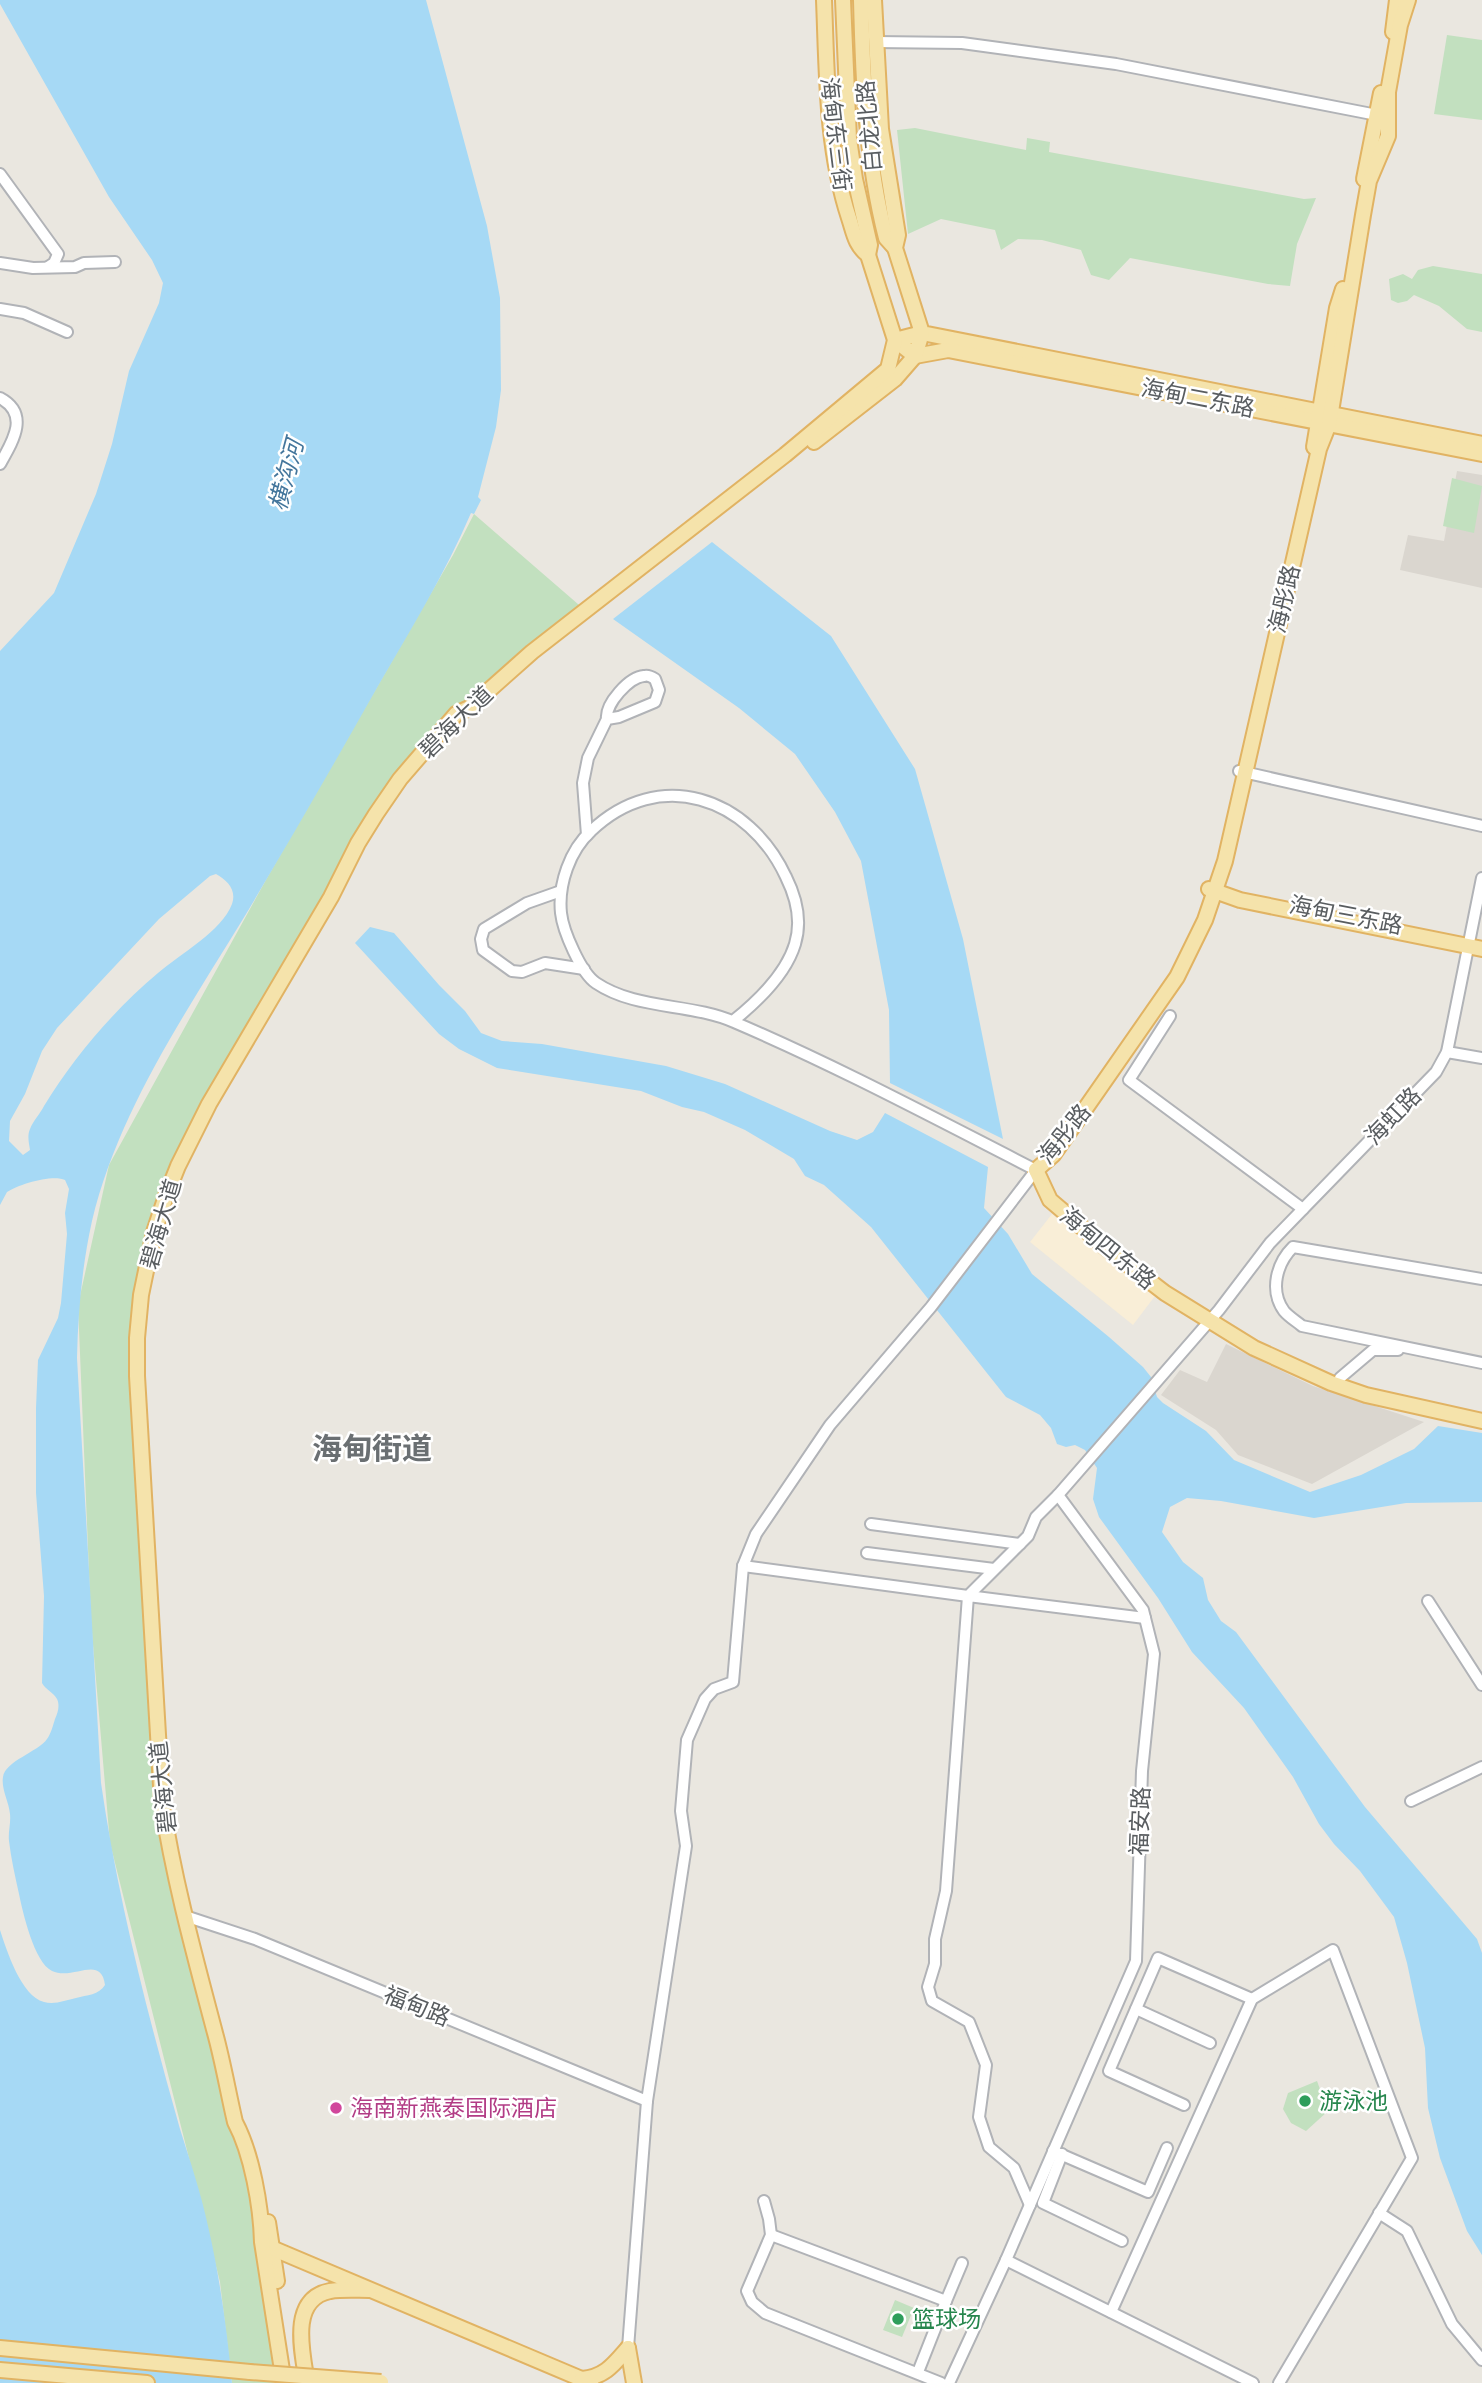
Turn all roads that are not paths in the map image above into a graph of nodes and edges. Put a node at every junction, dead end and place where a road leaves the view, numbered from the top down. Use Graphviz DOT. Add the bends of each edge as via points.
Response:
graph roads {
  1 [pos="824,0"];
  2 [pos="844,0"];
  3 [pos="861,0"];
  4 [pos="874,0"];
  5 [pos="1397,0"];
  6 [pos="1408,0"];
  7 [pos="876,42"];
  8 [pos="1377,115"];
  9 [pos="0,174"];
  10 [pos="895,248"];
  11 [pos="868,255"];
  12 [pos="115,262"];
  13 [pos="0,263"];
  14 [pos="48,267"];
  15 [pos="0,309"];
  16 [pos="67,332"];
  17 [pos="922,333"];
  18 [pos="895,340"];
  19 [pos="915,356"];
  20 [pos="0,398"];
  21 [pos="1324,418"];
  22 [pos="1482,444"];
  23 [pos="1482,454"];
  24 [pos="0,464"];
  25 [pos="607,719"];
  26 [pos="1242,772"];
  27 [pos="1482,825"];
  28 [pos="587,835"];
  29 [pos="1482,878"];
  30 [pos="1213,888"];
  31 [pos="561,891"];
  32 [pos="1476,945"];
  33 [pos="584,969"];
  34 [pos="749,1008"];
  35 [pos="1170,1016"];
  36 [pos="733,1021"];
  37 [pos="746,1028"];
  38 [pos="1447,1052"];
  39 [pos="1482,1058"];
  40 [pos="1036,1170"];
  41 [pos="1303,1209"];
  42 [pos="1270,1243"];
  43 [pos="1293,1247"];
  44 [pos="1482,1279"];
  45 [pos="1214,1315"];
  46 [pos="1418,1349"];
  47 [pos="1482,1363"];
  48 [pos="1340,1378"];
  49 [pos="1482,1413"];
  50 [pos="1482,1421"];
  51 [pos="1058,1495"];
  52 [pos="871,1524"];
  53 [pos="1020,1544"];
  54 [pos="867,1553"];
  55 [pos="743,1566"];
  56 [pos="994,1569"];
  57 [pos="968,1596"];
  58 [pos="1428,1601"];
  59 [pos="1145,1618"];
  60 [pos="1482,1685"];
  61 [pos="1482,1767"];
  62 [pos="1411,1801"];
  63 [pos="188,1917"];
  64 [pos="1252,2000"];
  65 [pos="1136,2009"];
  66 [pos="1210,2043"];
  67 [pos="647,2101"];
  68 [pos="1184,2105"];
  69 [pos="1167,2148"];
  70 [pos="1058,2152"];
  71 [pos="764,2201"];
  72 [pos="1030,2205"];
  73 [pos="1379,2213"];
  74 [pos="771,2235"];
  75 [pos="1122,2241"];
  76 [pos="274,2249"];
  77 [pos="1006,2260"];
  78 [pos="962,2263"];
  79 [pos="374,2290"];
  80 [pos="946,2301"];
  81 [pos="1111,2312"];
  82 [pos="0,2348"];
  83 [pos="628,2348"];
  84 [pos="1482,2360"];
  85 [pos="0,2370"];
  86 [pos="918,2372"];
  87 [pos="587,2381"];
  88 [pos="381,2382"];
  89 [pos="146,2383"];
  90 [pos="284,2383"];
  91 [pos="293,2383"];
  92 [pos="307,2383"];
  93 [pos="388,2383"];
  94 [pos="634,2383"];
  95 [pos="941,2383"];
  96 [pos="949,2383"];
  97 [pos="1253,2383"];
  98 [pos="1279,2383"];
  1 -- 11 [label="main road, 海甸东三街" via="837,178 858,247"];
  2 -- 11 [label="main road, 白龙北路" via="849,139 870,245"];
  3 -- 10 [label="main road, 白龙北路" via="870,158 886,238"];
  4 -- 7 [label="main road, 海甸东三街"];
  5 -- 8 [label="main road, 海彤路"];
  6 -- 21 [label="main road, 海彤路" via="1388,92 1388,136 1370,181"];
  7 -- 8 [label="street" via="962,43 1116,64"];
  7 -- 10 [label="main road, 海甸东三街" via="881,129 898,235"];
  8 -- 21 [label="main road, 海彤路"];
  9 -- 14 [label="street" via="58,254"];
  10 -- 17 [label="main road, 海甸东三街"];
  11 -- 18 [label="main road, 海甸东三街"];
  12 -- 14 [label="street"];
  13 -- 14 [label="street"];
  15 -- 16 [label="street" via="24,313"];
  17 -- 18 [label="main road"];
  17 -- 19 [label="main road"];
  17 -- 21 [label="main road, 海甸二东路"];
  18 -- 19 [label="main road"];
  18 -- 63 [label="main road, 碧海大道" via="888,369 520,662 435,737 400,779 358,843 178,1166 154,1232 138,1314 136,1367 159,1768 172,1862"];
  19 -- 21 [label="main road, 海甸二东路" via="948,349"];
  19 -- 63 [label="main road, 碧海大道" via="895,379 518,671 446,739 364,850 188,1158 160,1233 142,1355 165,1768"];
  20 -- 24 [label="street" via="11,404 18,418"];
  21 -- 22 [label="main road, 海甸二东路"];
  21 -- 23 [label="main road, 海甸二东路"];
  21 -- 26 [label="main road, 海彤路"];
  25 -- 25 [label="street" via="655,702 659,690 655,678 645,675 633,680 610,705"];
  25 -- 28 [label="street" via="588,758 583,783"];
  26 -- 27 [label="street"];
  26 -- 30 [label="main road, 海彤路" via="1224,861"];
  28 -- 31 [label="street" via="577,847"];
  28 -- 34 [label="street" via="606,816 658,795 702,800 757,831 776,855 792,888 799,917 787,966"];
  29 -- 32 [label="street, 海虹路"];
  30 -- 32 [label="main road" via="1240,900"];
  30 -- 40 [label="main road, 海彤路" via="1205,920 1170,988 1053,1155"];
  31 -- 33 [label="street" via="561,915"];
  31 -- 33 [label="street" via="527,902 484,929 483,950 512,971 545,963"];
  32 -- 38 [label="street, 海虹路"];
  33 -- 36 [label="street" via="594,982 625,997"];
  34 -- 36 [label="street"];
  34 -- 37 [label="street"];
  35 -- 41 [label="street" via="1129,1080"];
  36 -- 37 [label="street"];
  37 -- 40 [label="street"];
  38 -- 39 [label="street"];
  38 -- 41 [label="street, 海虹路" via="1436,1072"];
  40 -- 45 [label="main road, 海甸四东路" via="1055,1194 1104,1237"];
  40 -- 55 [label="street" via="932,1307 830,1426 756,1534"];
  41 -- 42 [label="street, 海虹路"];
  42 -- 43 [label="street"];
  42 -- 45 [label="street, 海虹路"];
  43 -- 44 [label="street"];
  43 -- 46 [label="street" via="1278,1270 1276,1290 1286,1313 1302,1326"];
  45 -- 48 [label="main road, 海甸四东路" via="1280,1352"];
  45 -- 50 [label="main road, 海甸四东路" via="1277,1359 1331,1383"];
  45 -- 51 [label="street"];
  46 -- 47 [label="street"];
  46 -- 48 [label="street" via="1373,1350"];
  48 -- 49 [label="main road, 海甸四东路"];
  51 -- 53 [label="street" via="1036,1517"];
  51 -- 59 [label="street, 福安路"];
  52 -- 53 [label="street"];
  53 -- 56 [label="street"];
  54 -- 56 [label="street"];
  55 -- 57 [label="street"];
  55 -- 67 [label="street" via="733,1682 714,1689 705,1699 687,1740 681,1811 685,1846"];
  56 -- 57 [label="street"];
  57 -- 59 [label="street"];
  57 -- 72 [label="street" via="946,1891 928,1987 932,2001 969,2022 986,2065 979,2117 989,2147 1014,2168"];
  58 -- 60 [label="street"];
  59 -- 70 [label="street, 福安路" via="1154,1654 1142,1771 1136,1961"];
  61 -- 62 [label="street"];
  63 -- 67 [label="street, 福甸路" via="255,1939"];
  63 -- 76 [label="main road, 碧海大道"];
  63 -- 90 [label="main road, 碧海大道" via="252,2176"];
  64 -- 65 [label="street" via="1158,1958"];
  64 -- 73 [label="street" via="1333,1950 1412,2158"];
  64 -- 81 [label="street"];
  65 -- 66 [label="street"];
  65 -- 68 [label="street" via="1110,2071"];
  67 -- 83 [label="street"];
  69 -- 70 [label="street" via="1148,2192"];
  70 -- 72 [label="street, 福安路"];
  70 -- 75 [label="street" via="1043,2203"];
  71 -- 74 [label="street"];
  72 -- 77 [label="street, 福安路"];
  73 -- 84 [label="street" via="1407,2231 1452,2324"];
  73 -- 98 [label="street"];
  74 -- 80 [label="street"];
  74 -- 86 [label="street" via="747,2291 752,2302 765,2313"];
  76 -- 79 [label="main road"];
  76 -- 91 [label="main road, 碧海大道"];
  77 -- 81 [label="street"];
  77 -- 96 [label="street, 福安路"];
  78 -- 80 [label="street"];
  79 -- 87 [label="main road"];
  79 -- 92 [label="main road" via="327,2291 314,2299 301,2324"];
  80 -- 86 [label="street"];
  81 -- 97 [label="street"];
  82 -- 88 [label="main road, bridge"];
  83 -- 87 [label="main road" via="606,2372"];
  83 -- 94 [label="main road"];
  85 -- 89 [label="main road"];
  86 -- 95 [label="street"];
  88 -- 93 [label="main road"];
}
